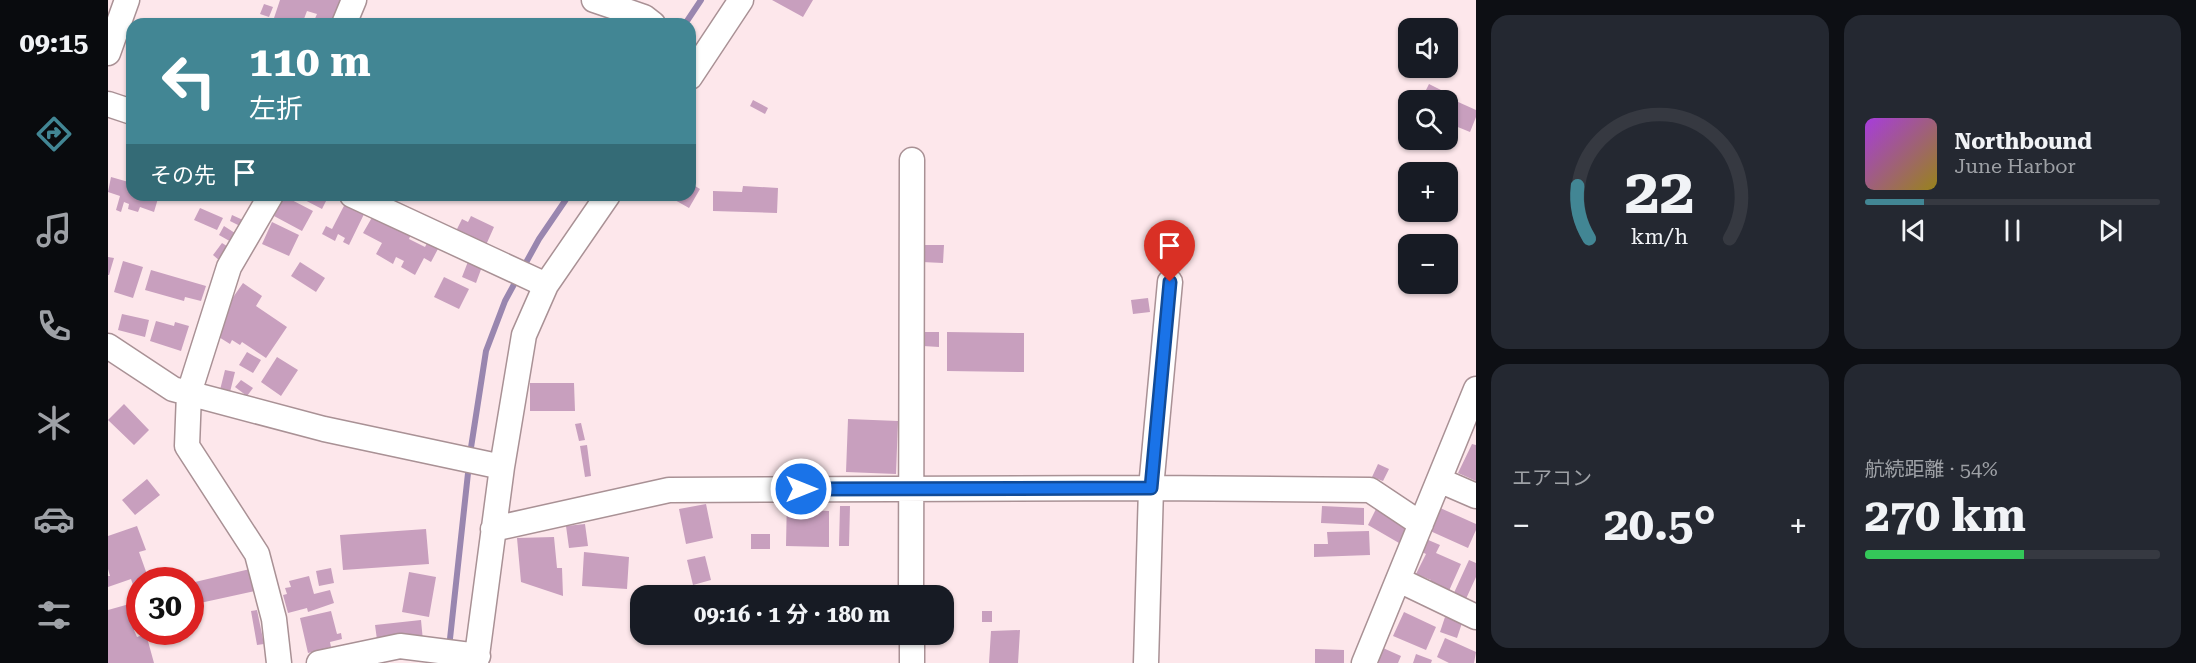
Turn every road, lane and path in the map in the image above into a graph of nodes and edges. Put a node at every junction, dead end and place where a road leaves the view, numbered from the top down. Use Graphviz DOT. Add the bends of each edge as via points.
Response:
graph roads {
  1 [pos="127,0"];
  2 [pos="354,0"];
  3 [pos="594,0"];
  4 [pos="741,0"];
  5 [pos="346,18"];
  6 [pos="645,18"];
  7 [pos="108,54"];
  8 [pos="696,61"];
  9 [pos="108,104"];
  10 [pos="126,110"];
  11 [pos="912,160"];
  12 [pos="268,201"];
  13 [pos="365,201"];
  14 [pos="604,201"];
  15 [pos="1170,282"];
  16 [pos="546,285"];
  17 [pos="108,346"];
  18 [pos="1476,389"];
  19 [pos="189,393"];
  20 [pos="502,467"];
  21 [pos="1439,480"];
  22 [pos="1151,488"];
  23 [pos="910,489"];
  24 [pos="1476,496"];
  25 [pos="1421,524"];
  26 [pos="493,529"];
  27 [pos="1398,580"];
  28 [pos="911,585"];
  29 [pos="1476,617"];
  30 [pos="912,645"];
  31 [pos="477,659"];
  32 [pos="279,663"];
  33 [pos="319,663"];
  34 [pos="912,663"];
  35 [pos="1146,663"];
  36 [pos="1364,663"];
  1 -- 7 [label="street"];
  2 -- 5 [label="street"];
  3 -- 6 [label="street"];
  4 -- 8 [label="street"];
  9 -- 10 [label="street"];
  11 -- 23 [label="street"];
  12 -- 19 [label="street" via="229,267"];
  13 -- 16 [label="street"];
  14 -- 16 [label="street"];
  15 -- 22 [label="street"];
  16 -- 20 [label="street" via="524,335"];
  17 -- 19 [label="street" via="173,389"];
  18 -- 21 [label="street"];
  19 -- 20 [label="street" via="324,429"];
  19 -- 32 [label="street" via="187,446 257,554 274,619"];
  20 -- 26 [label="street"];
  21 -- 24 [label="street"];
  21 -- 25 [label="street"];
  22 -- 23 [label="street"];
  22 -- 25 [label="street" via="1370,490"];
  22 -- 35 [label="street"];
  23 -- 26 [label="street" via="669,490"];
  23 -- 28 [label="street"];
  25 -- 27 [label="street"];
  26 -- 31 [label="street"];
  27 -- 29 [label="street"];
  27 -- 36 [label="street"];
  30 -- 34 [label="street"];
  31 -- 33 [label="street" via="400,646"];
}
